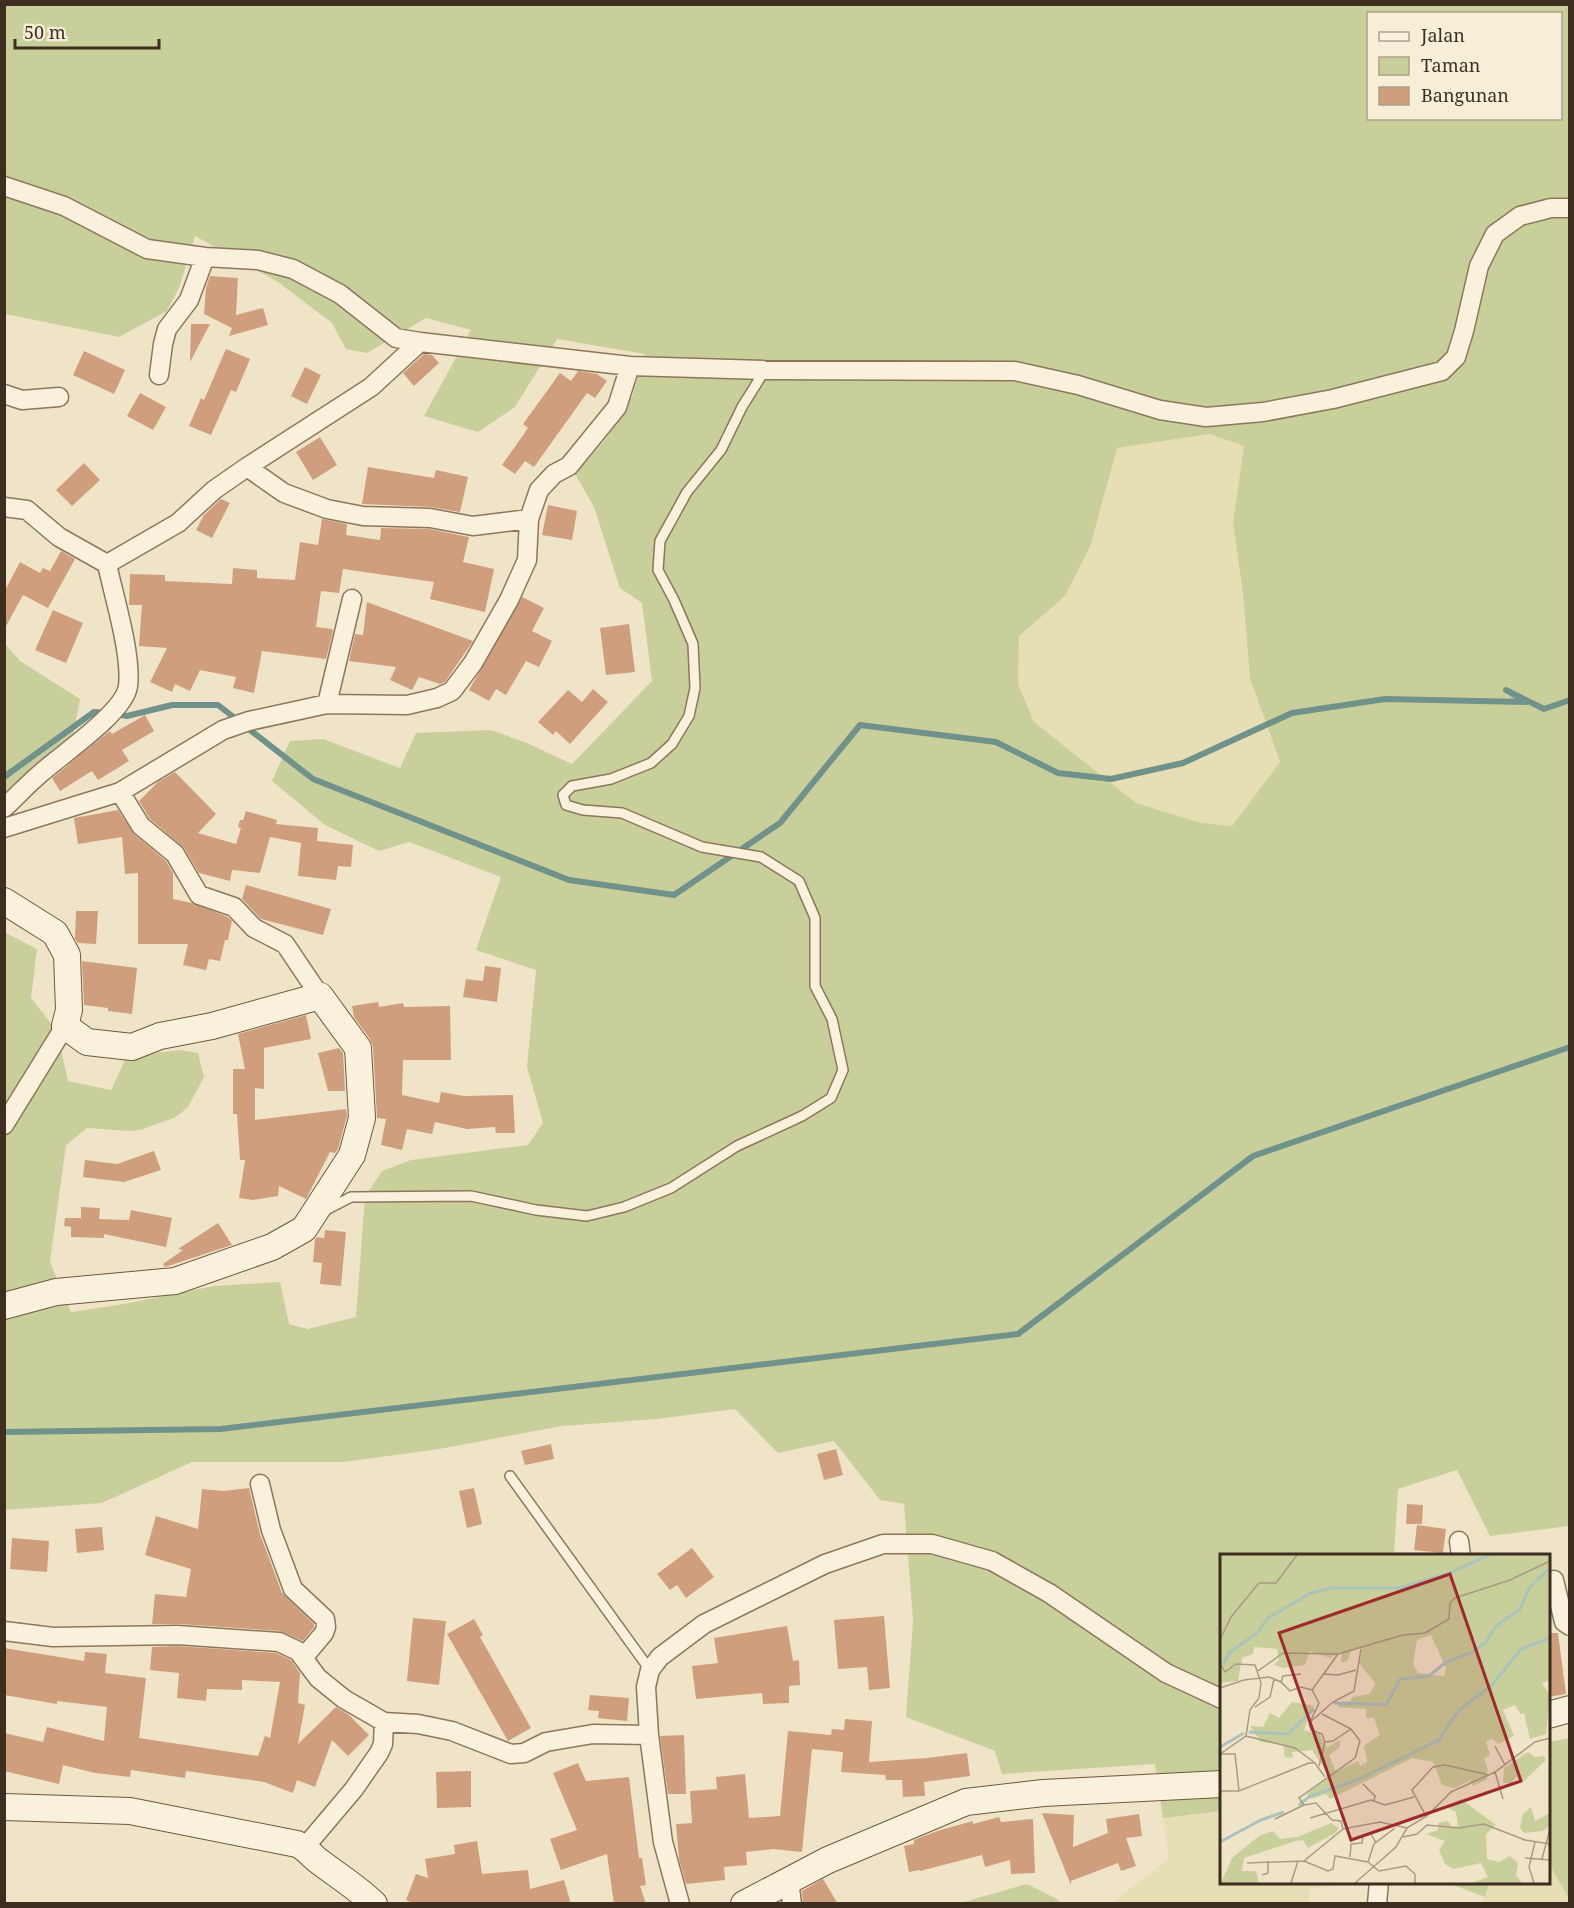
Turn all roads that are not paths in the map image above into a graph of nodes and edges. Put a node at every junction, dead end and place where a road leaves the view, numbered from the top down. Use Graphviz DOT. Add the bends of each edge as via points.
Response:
graph roads {
  1 [pos="4,186"];
  2 [pos="1569,208"];
  3 [pos="206,257"];
  4 [pos="420,342"];
  5 [pos="630,366"];
  6 [pos="765,370"];
  7 [pos="159,375"];
  8 [pos="4,394"];
  9 [pos="59,397"];
  10 [pos="247,467"];
  11 [pos="4,507"];
  12 [pos="529,519"];
  13 [pos="107,564"];
  14 [pos="352,599"];
  15 [pos="327,704"];
  16 [pos="120,792"];
  17 [pos="4,808"];
  18 [pos="4,828"];
  19 [pos="4,901"];
  20 [pos="320,996"];
  21 [pos="65,1026"];
  22 [pos="4,1125"];
  23 [pos="304,1228"];
  24 [pos="4,1306"];
  25 [pos="510,1476"];
  26 [pos="260,1484"];
  27 [pos="1554,1580"];
  28 [pos="1569,1626"];
  29 [pos="4,1631"];
  30 [pos="303,1658"];
  31 [pos="650,1670"];
  32 [pos="1220,1699"];
  33 [pos="1569,1709"];
  34 [pos="1550,1714"];
  35 [pos="384,1722"];
  36 [pos="649,1735"];
  37 [pos="1220,1784"];
  38 [pos="4,1807"];
  39 [pos="305,1848"];
  40 [pos="1378,1884"];
  41 [pos="790,1892"];
  42 [pos="374,1904"];
  43 [pos="680,1904"];
  44 [pos="744,1904"];
  45 [pos="1377,1904"];
  1 -- 3 [label="street" via="64,206 147,249"];
  2 -- 6 [label="street" via="1520,216 1495,234 1479,266 1456,357 1442,371 1333,399 1263,412 1206,417 1160,410 1015,371"];
  3 -- 4 [label="street" via="258,260 292,269 340,294 396,338"];
  3 -- 7 [label="street" via="189,300 167,329"];
  4 -- 5 [label="street"];
  4 -- 10 [label="street" via="371,387"];
  5 -- 6 [label="street"];
  5 -- 12 [label="street" via="617,407 568,466 539,490"];
  6 -- 23 [label="lane" via="721,450 687,492 660,541 657,570 693,644 695,688 689,716 672,744 651,763 611,779 572,786 563,795 566,805 622,813 702,847 761,857 799,881 815,918 815,986 832,1019 843,1070 831,1098 737,1146 671,1188 596,1214 536,1210 471,1196 351,1197 330,1207"];
  8 -- 9 [label="street" via="22,400"];
  10 -- 12 [label="street" via="284,493 363,516 430,518 473,526"];
  10 -- 13 [label="street" via="178,523"];
  11 -- 13 [label="street" via="27,510 59,537"];
  12 -- 15 [label="street" via="527,560 510,600 452,691 407,705"];
  13 -- 17 [label="street" via="126,654 128,688 110,715"];
  14 -- 15 [label="street"];
  15 -- 16 [label="street" via="223,730"];
  16 -- 18 [label="street"];
  16 -- 20 [label="street" via="141,826 175,854 199,895 234,907 254,928 285,944"];
  19 -- 21 [label="street" via="55,933 67,955 69,1010"];
  20 -- 21 [label="street" via="160,1036 132,1047 87,1042"];
  20 -- 23 [label="street" via="358,1048 362,1118 352,1155"];
  21 -- 22 [label="street"];
  23 -- 24 [label="street" via="272,1247 175,1281 56,1292"];
  25 -- 31 [label="lane"];
  26 -- 30 [label="street" via="271,1530 293,1589 325,1619 324,1633"];
  27 -- 28 [label="street" via="1564,1622"];
  29 -- 30 [label="street" via="52,1637 208,1636 279,1642 298,1651"];
  30 -- 35 [label="street" via="318,1678 344,1699"];
  31 -- 32 [label="street" via="660,1657 704,1624 825,1564 883,1544 932,1544 992,1561 1049,1593 1166,1673"];
  31 -- 36 [label="street" via="646,1687"];
  33 -- 34 [label="street"];
  35 -- 36 [label="street" via="452,1731 511,1754 524,1753 546,1742 593,1734"];
  35 -- 39 [label="street" via="379,1754"];
  36 -- 43 [label="street" via="663,1842"];
  37 -- 41 [label="street" via="1042,1793 966,1802 828,1860"];
  38 -- 39 [label="street" via="130,1810"];
  39 -- 42 [label="street"];
  40 -- 45 [label="street"];
  41 -- 44 [label="street"];
}
